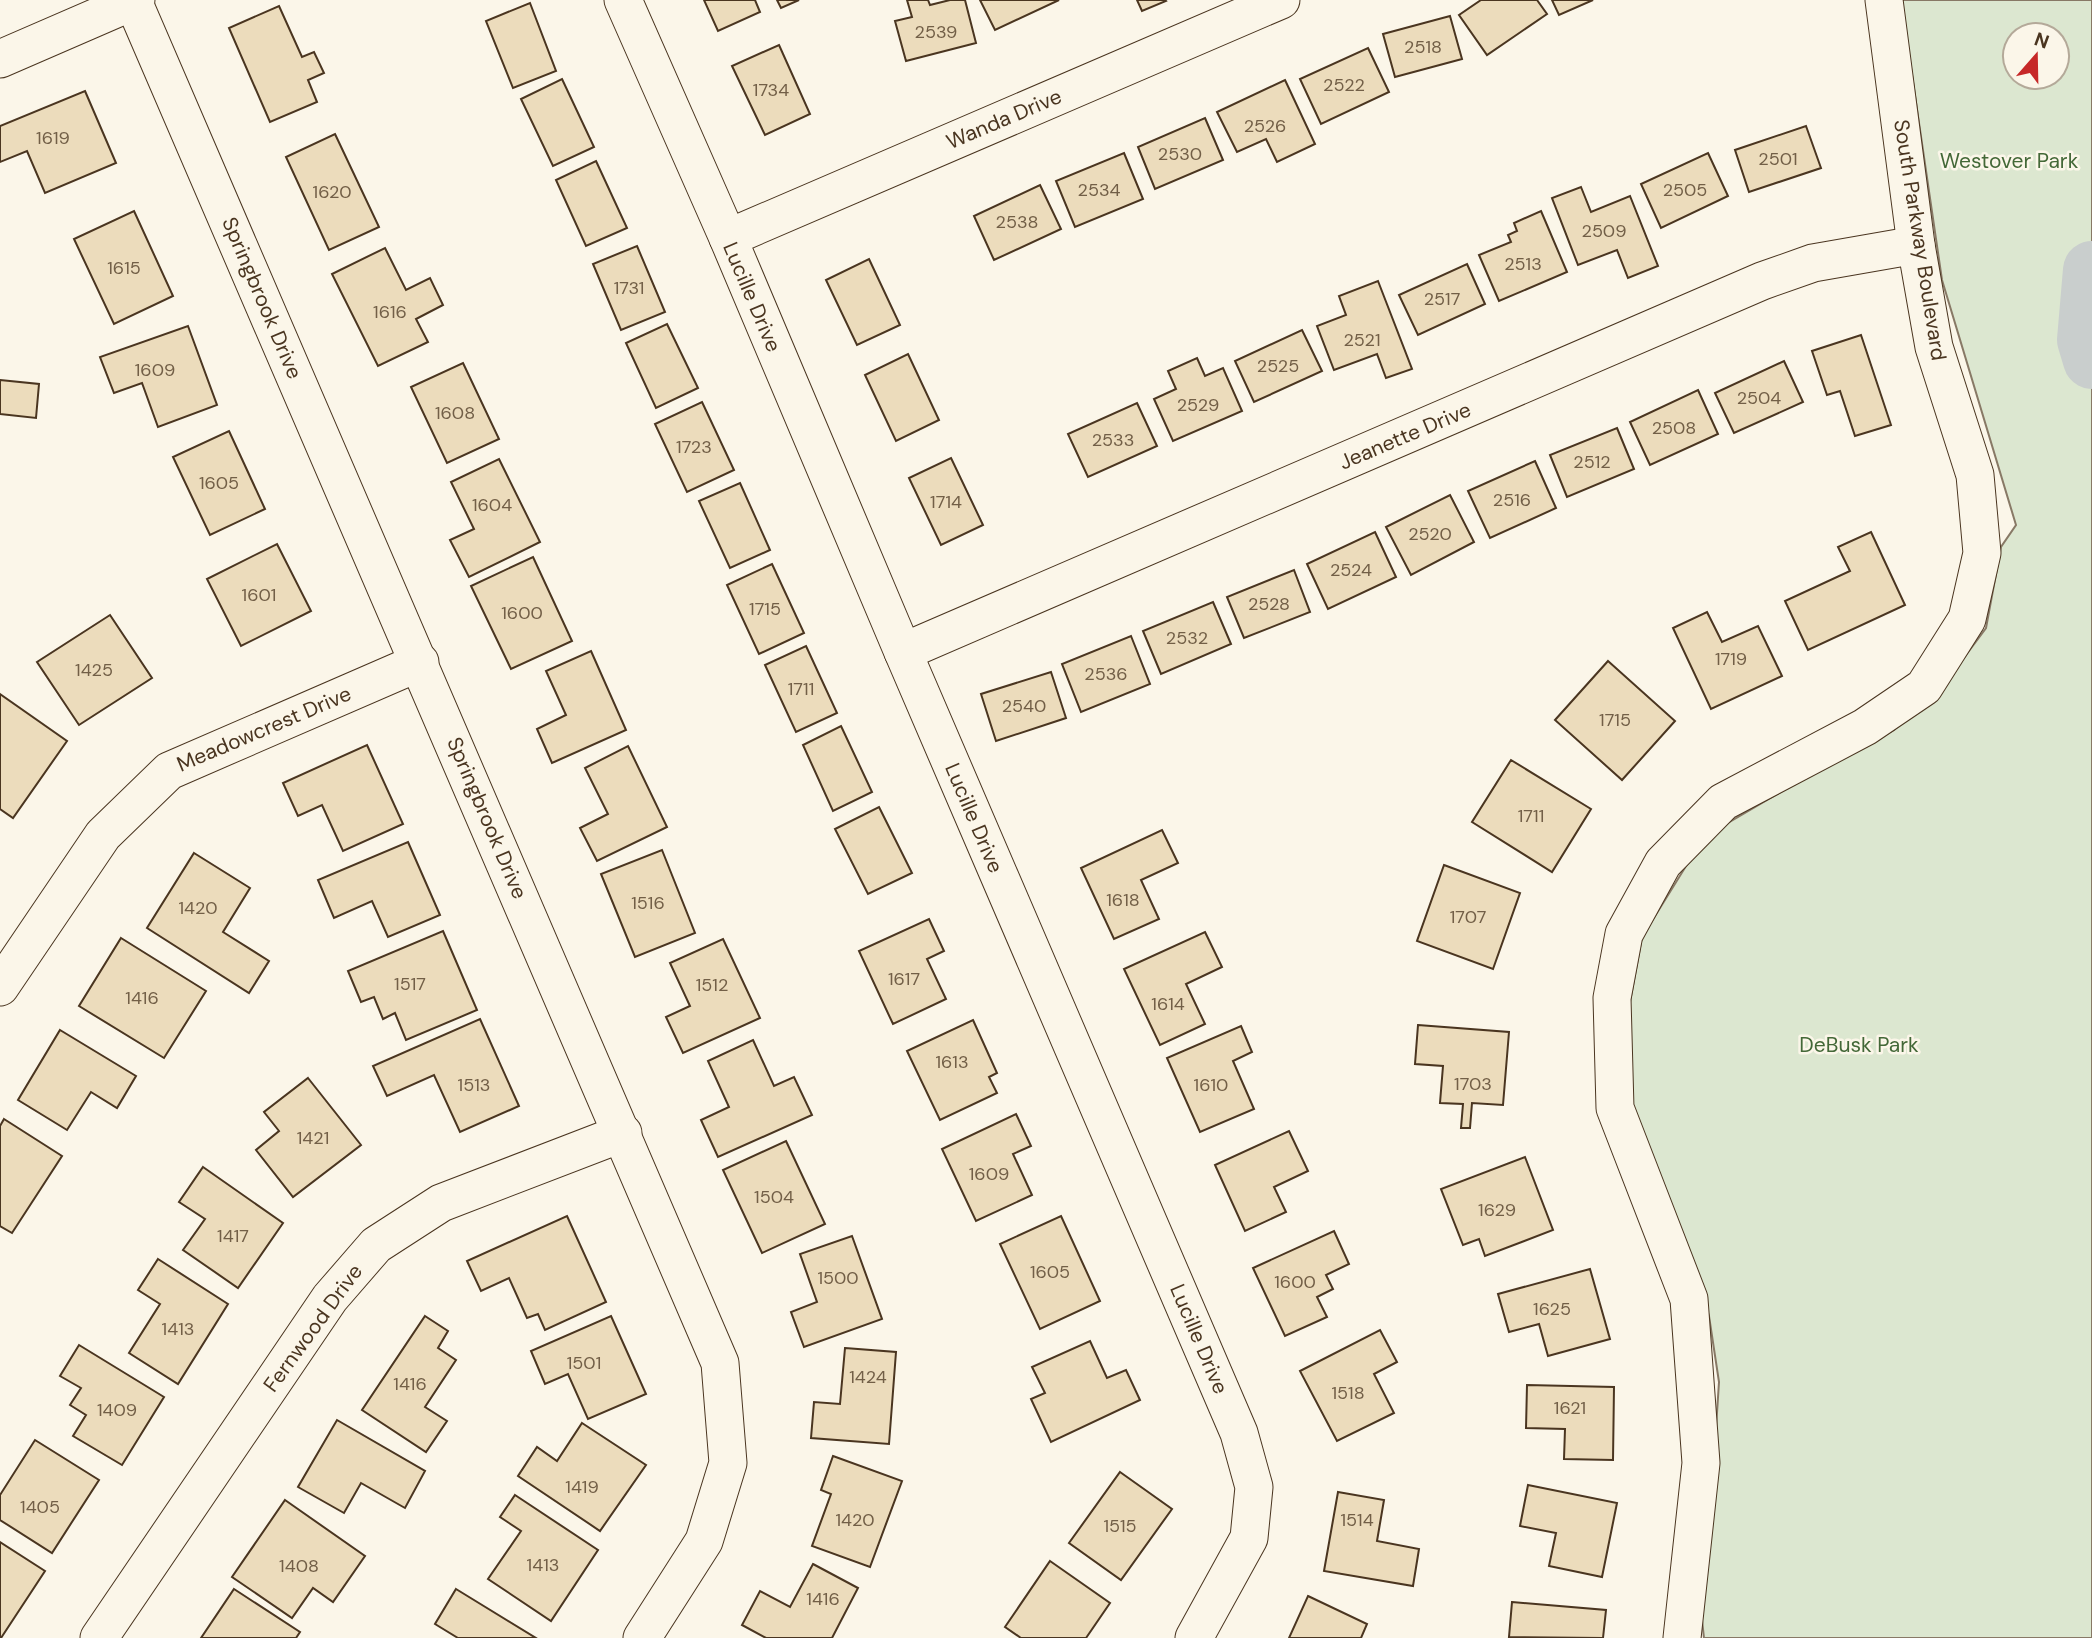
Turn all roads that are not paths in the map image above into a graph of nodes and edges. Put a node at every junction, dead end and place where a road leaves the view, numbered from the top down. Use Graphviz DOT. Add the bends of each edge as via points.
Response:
graph roads {
  1 [pos="622,0"];
  2 [pos="1281,0"];
  3 [pos="1884,0"];
  4 [pos="135,1"];
  5 [pos="0,59"];
  6 [pos="728,238"];
  7 [pos="1916,245"];
  8 [pos="903,652"];
  9 [pos="420,662"];
  10 [pos="0,987"];
  11 [pos="623,1133"];
  12 [pos="99,1638"];
  13 [pos="642,1638"];
  14 [pos="1194,1638"];
  15 [pos="1682,1638"];
  1 -- 6 [label="street, Lucille Drive"];
  2 -- 6 [label="street, Wanda Drive"];
  3 -- 7 [label="street, South Parkway Boulevard"];
  4 -- 5 [label="street"];
  4 -- 9 [label="street, Springbrook Drive"];
  6 -- 8 [label="street, Lucille Drive"];
  7 -- 8 [label="street, Jeanette Drive" via="1813,263 1762,281"];
  7 -- 15 [label="street, South Parkway Boulevard" via="1934,347 1975,475 1982,553 1967,619 1924,687 1865,727 1723,802 1663,863 1624,934 1612,998 1615,1108 1689,1299 1701,1462"];
  8 -- 14 [label="street, Lucille Drive" via="1239,1433 1254,1487 1249,1538"];
  9 -- 10 [label="street, Meadowcrest Drive" via="169,771 103,835"];
  9 -- 11 [label="street, Springbrook Drive"];
  11 -- 12 [label="street, Fernwood Drive" via="441,1203 376,1245 330,1298"];
  11 -- 13 [label="street, Springbrook Drive" via="720,1363 728,1463 704,1541"];
}
